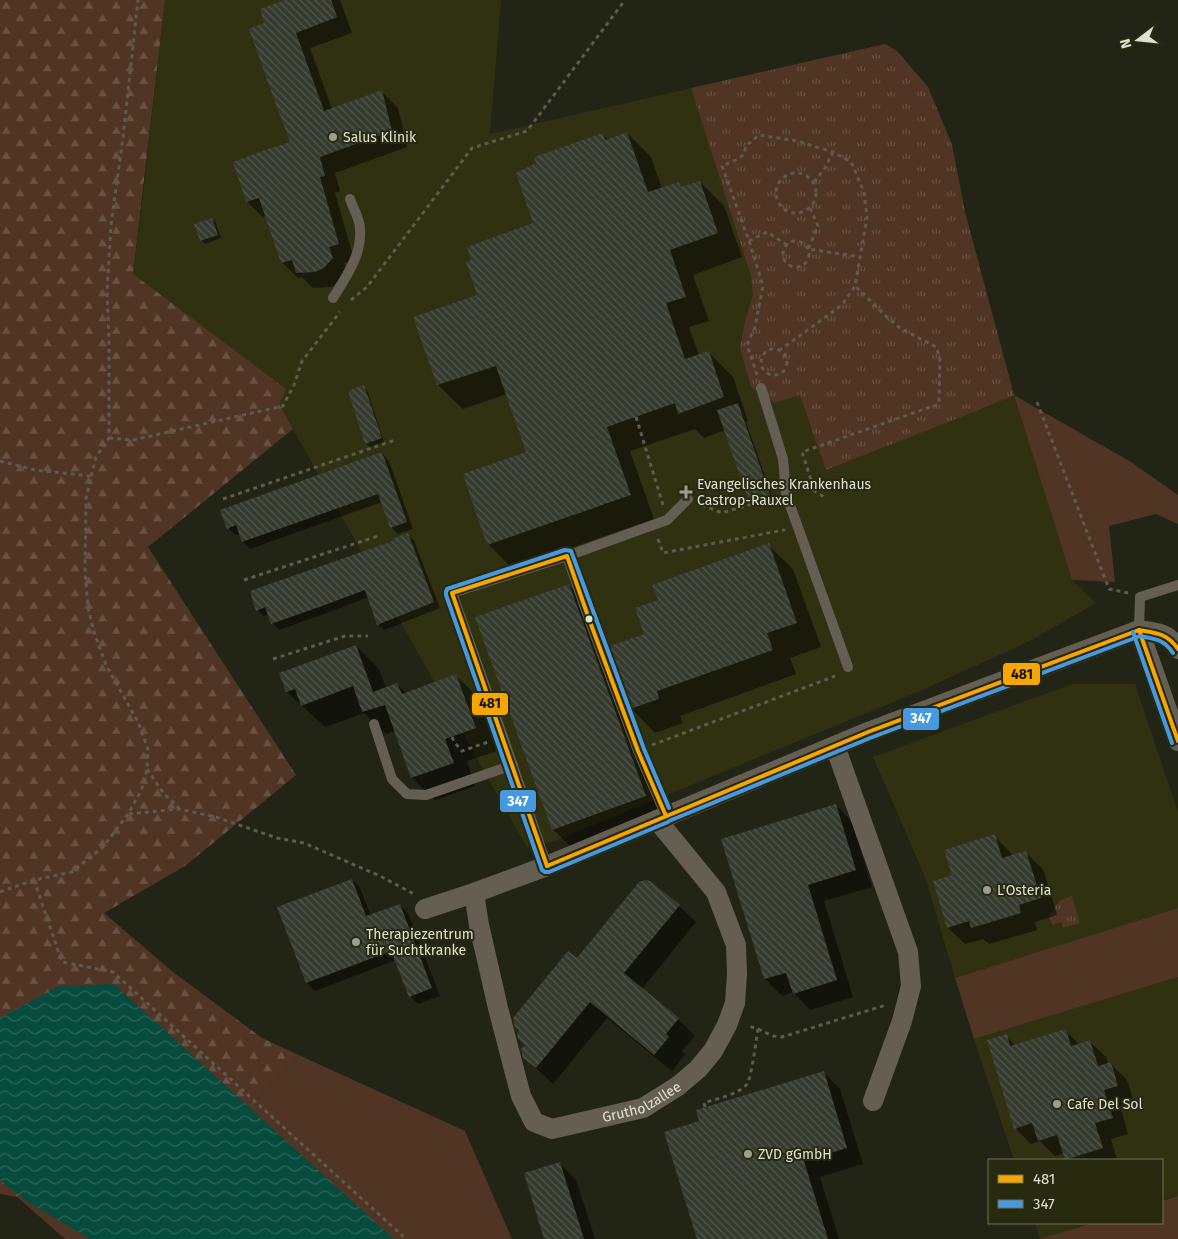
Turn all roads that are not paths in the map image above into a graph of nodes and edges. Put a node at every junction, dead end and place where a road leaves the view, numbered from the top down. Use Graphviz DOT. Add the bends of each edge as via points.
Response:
graph roads {
  1 [pos="350,199"];
  2 [pos="333,298"];
  3 [pos="761,388"];
  4 [pos="688,499"];
  5 [pos="567,556"];
  6 [pos="1178,585"];
  7 [pos="1139,630"];
  8 [pos="1178,648"];
  9 [pos="847,670"];
  10 [pos="374,724"];
  11 [pos="1178,740"];
  12 [pos="835,746"];
  13 [pos="512,765"];
  14 [pos="662,818"];
  15 [pos="547,866"];
  16 [pos="474,893"];
  17 [pos="425,910"];
  18 [pos="873,1101"];
  1 -- 2 [label="lane" via="360,228 359,249"];
  3 -- 9 [label="lane" via="783,459 786,494"];
  4 -- 5 [label="lane" via="667,520"];
  5 -- 13 [label="lane" via="452,593"];
  5 -- 14 [label="lane"];
  6 -- 7 [label="lane" via="1140,596"];
  7 -- 8 [label="street" via="1165,634"];
  7 -- 11 [label="street"];
  7 -- 12 [label="street"];
  10 -- 13 [label="lane" via="392,779 407,794 426,795"];
  12 -- 14 [label="street"];
  12 -- 18 [label="street" via="908,952 911,986"];
  13 -- 15 [label="lane"];
  14 -- 15 [label="street"];
  14 -- 16 [label="street, Grutholzallee" via="716,892 736,945 737,974 735,1003 713,1051 678,1086 643,1108 552,1129 534,1122 521,1096"];
  15 -- 16 [label="street"];
  16 -- 17 [label="street"];
}
